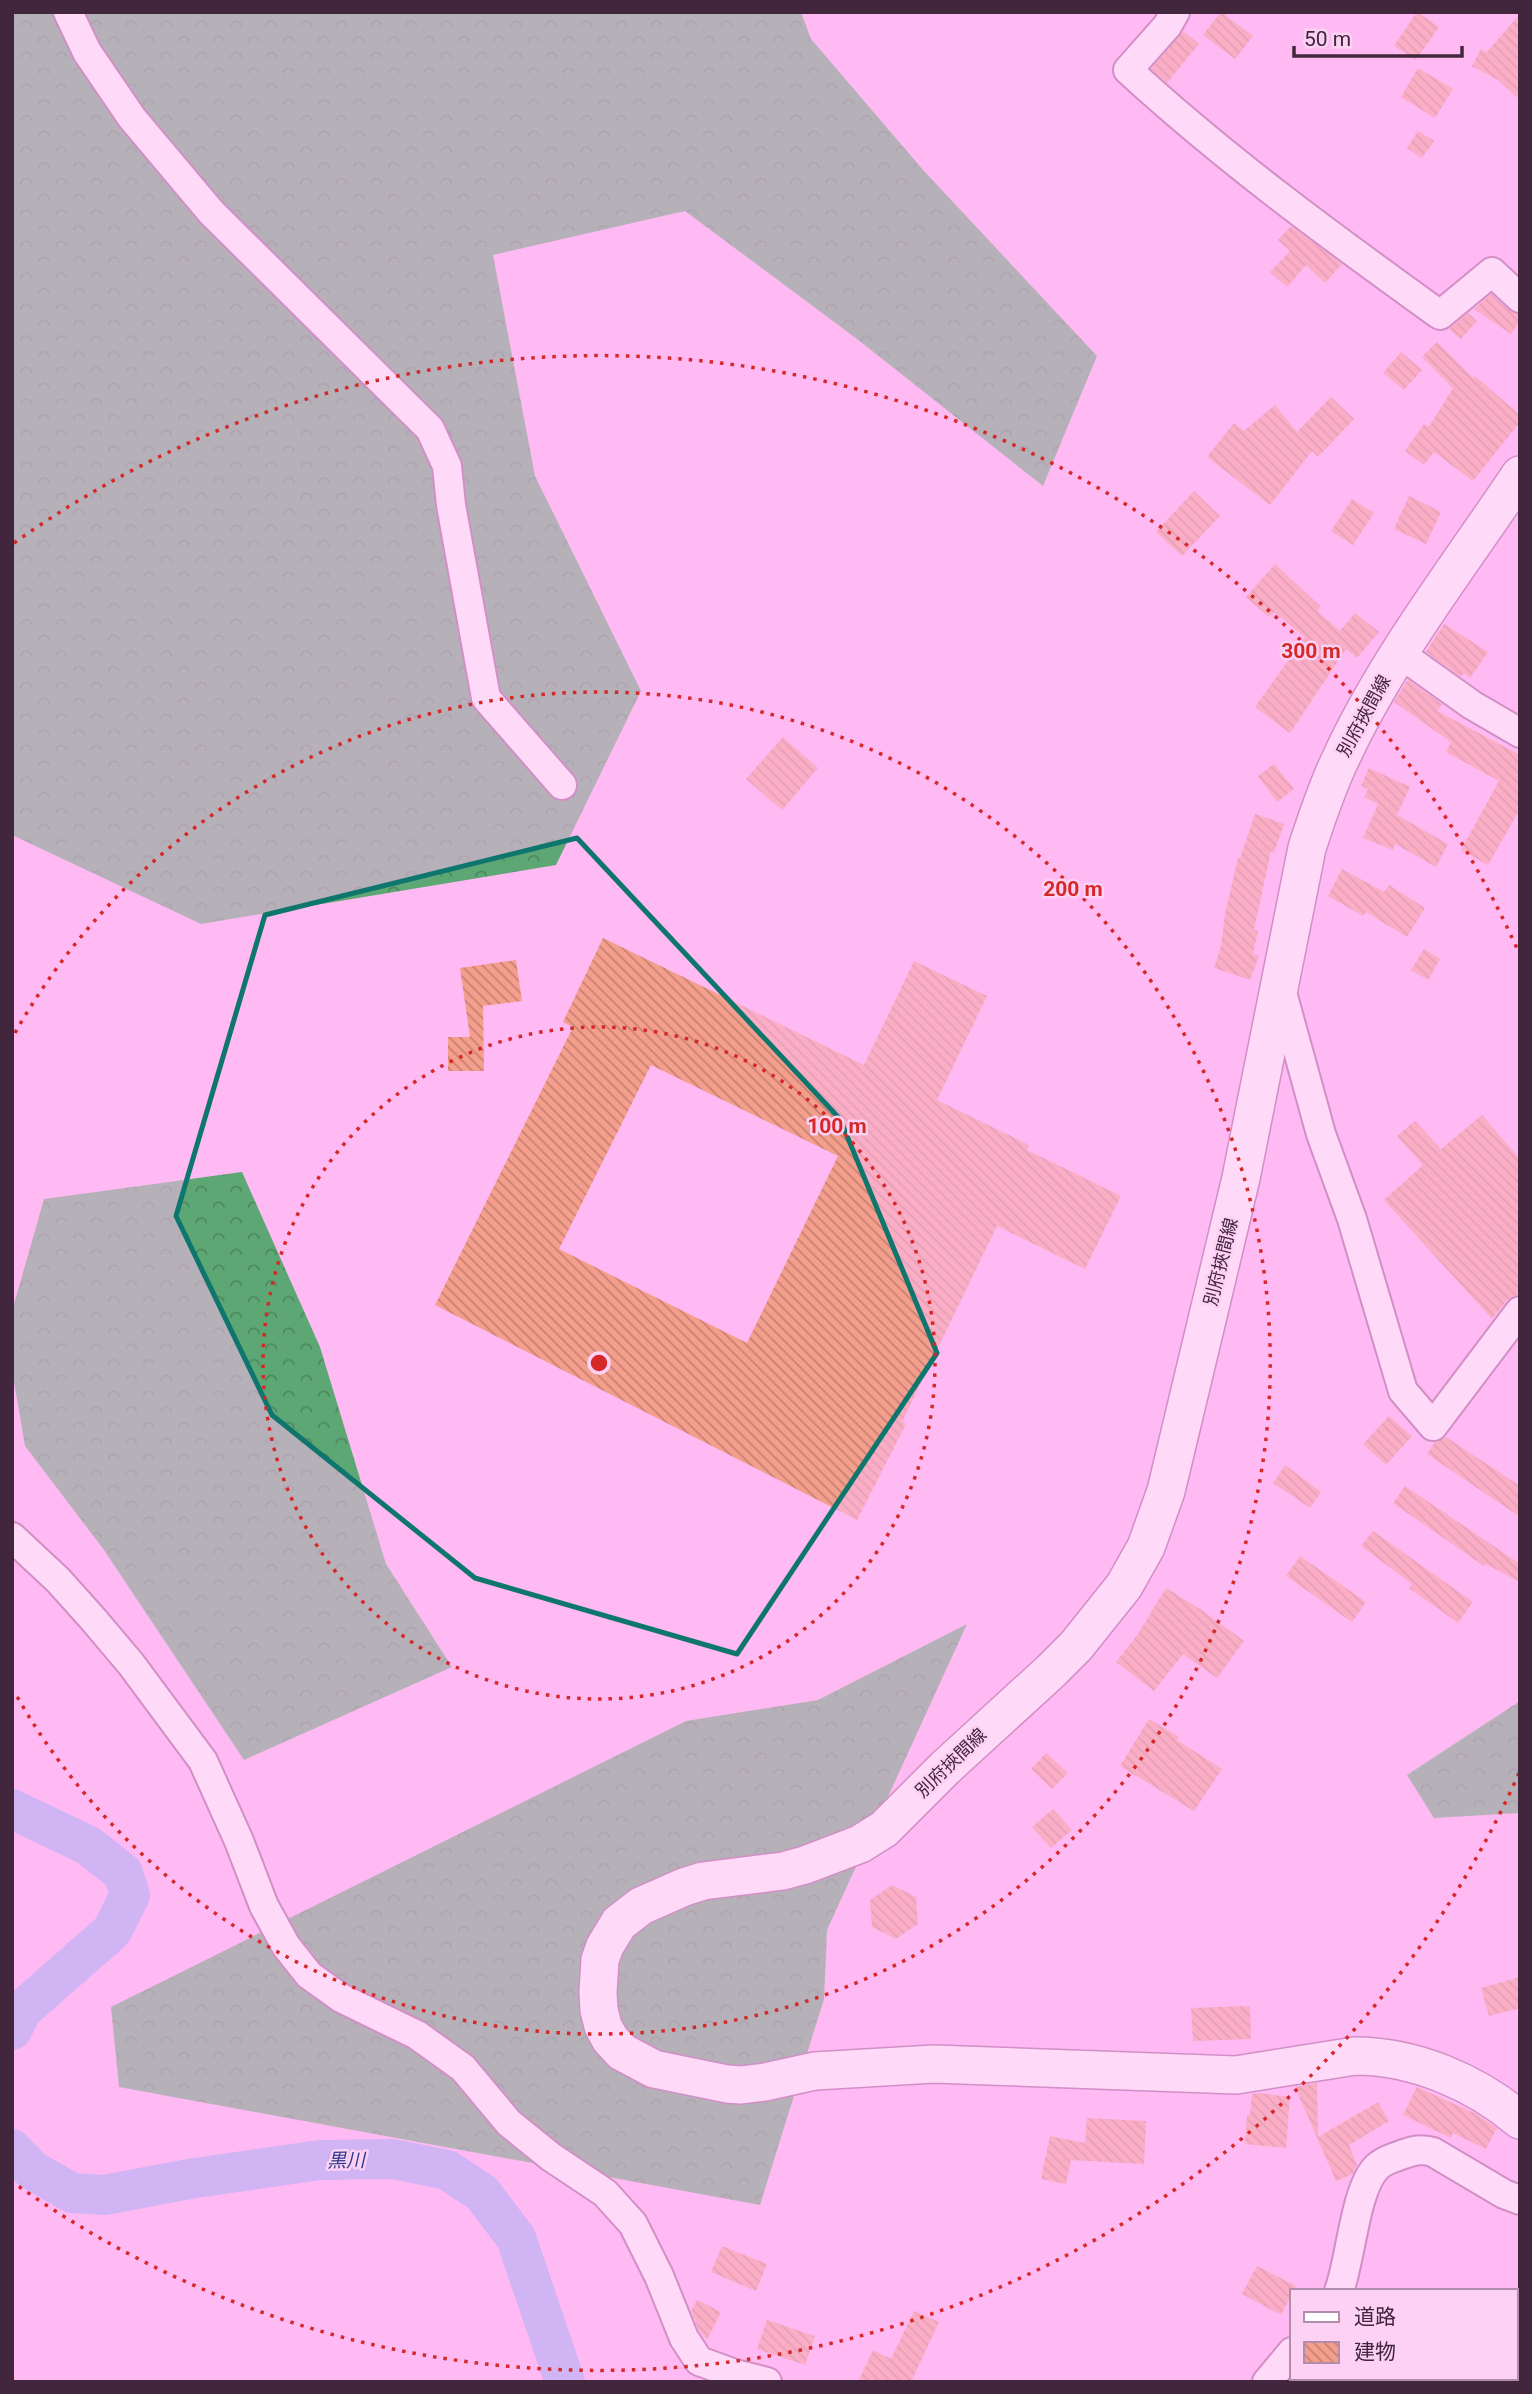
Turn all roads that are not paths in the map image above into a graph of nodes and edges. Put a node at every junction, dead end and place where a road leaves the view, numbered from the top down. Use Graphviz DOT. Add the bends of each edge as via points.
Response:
graph roads {
  1 [pos="68,12"];
  2 [pos="1175,12"];
  3 [pos="1520,298"];
  4 [pos="1520,475"];
  5 [pos="1399,653"];
  6 [pos="1520,733"];
  7 [pos="562,785"];
  8 [pos="1279,984"];
  9 [pos="1520,1311"];
  10 [pos="12,1537"];
  11 [pos="1520,2120"];
  12 [pos="1520,2200"];
  13 [pos="1339,2289"];
  14 [pos="1290,2354"];
  15 [pos="767,2382"];
  16 [pos="1267,2382"];
  1 -- 7 [label="street" via="87,52 132,118 211,212 430,429 447,466 486,698"];
  2 -- 3 [label="street" via="1128,70 1183,120 1440,315 1492,272"];
  4 -- 5 [label="main road, 別府挾間線"];
  5 -- 6 [label="street"];
  5 -- 8 [label="main road, 別府挾間線" via="1352,735 1321,806 1307,848"];
  8 -- 9 [label="street" via="1321,1134 1352,1219 1403,1391 1433,1426"];
  8 -- 11 [label="main road, 別府挾間線" via="1241,1178 1166,1491 1146,1547 1124,1586 1076,1646 874,1836 783,1871 684,1887 629,1914 611,1934 600,1960 599,2010 610,2039 633,2060 673,2074 727,2084 765,2082 815,2071 934,2064 1236,2075 1374,2056 1457,2080"];
  10 -- 15 [label="street" via="58,1580 131,1664 203,1761 264,1906 309,1975 341,1998 417,2035 463,2068 509,2123 604,2193 633,2224 684,2338 699,2361"];
  12 -- 13 [label="street" via="1425,2149 1383,2161 1365,2186"];
  14 -- 16 [label="street"];
}
